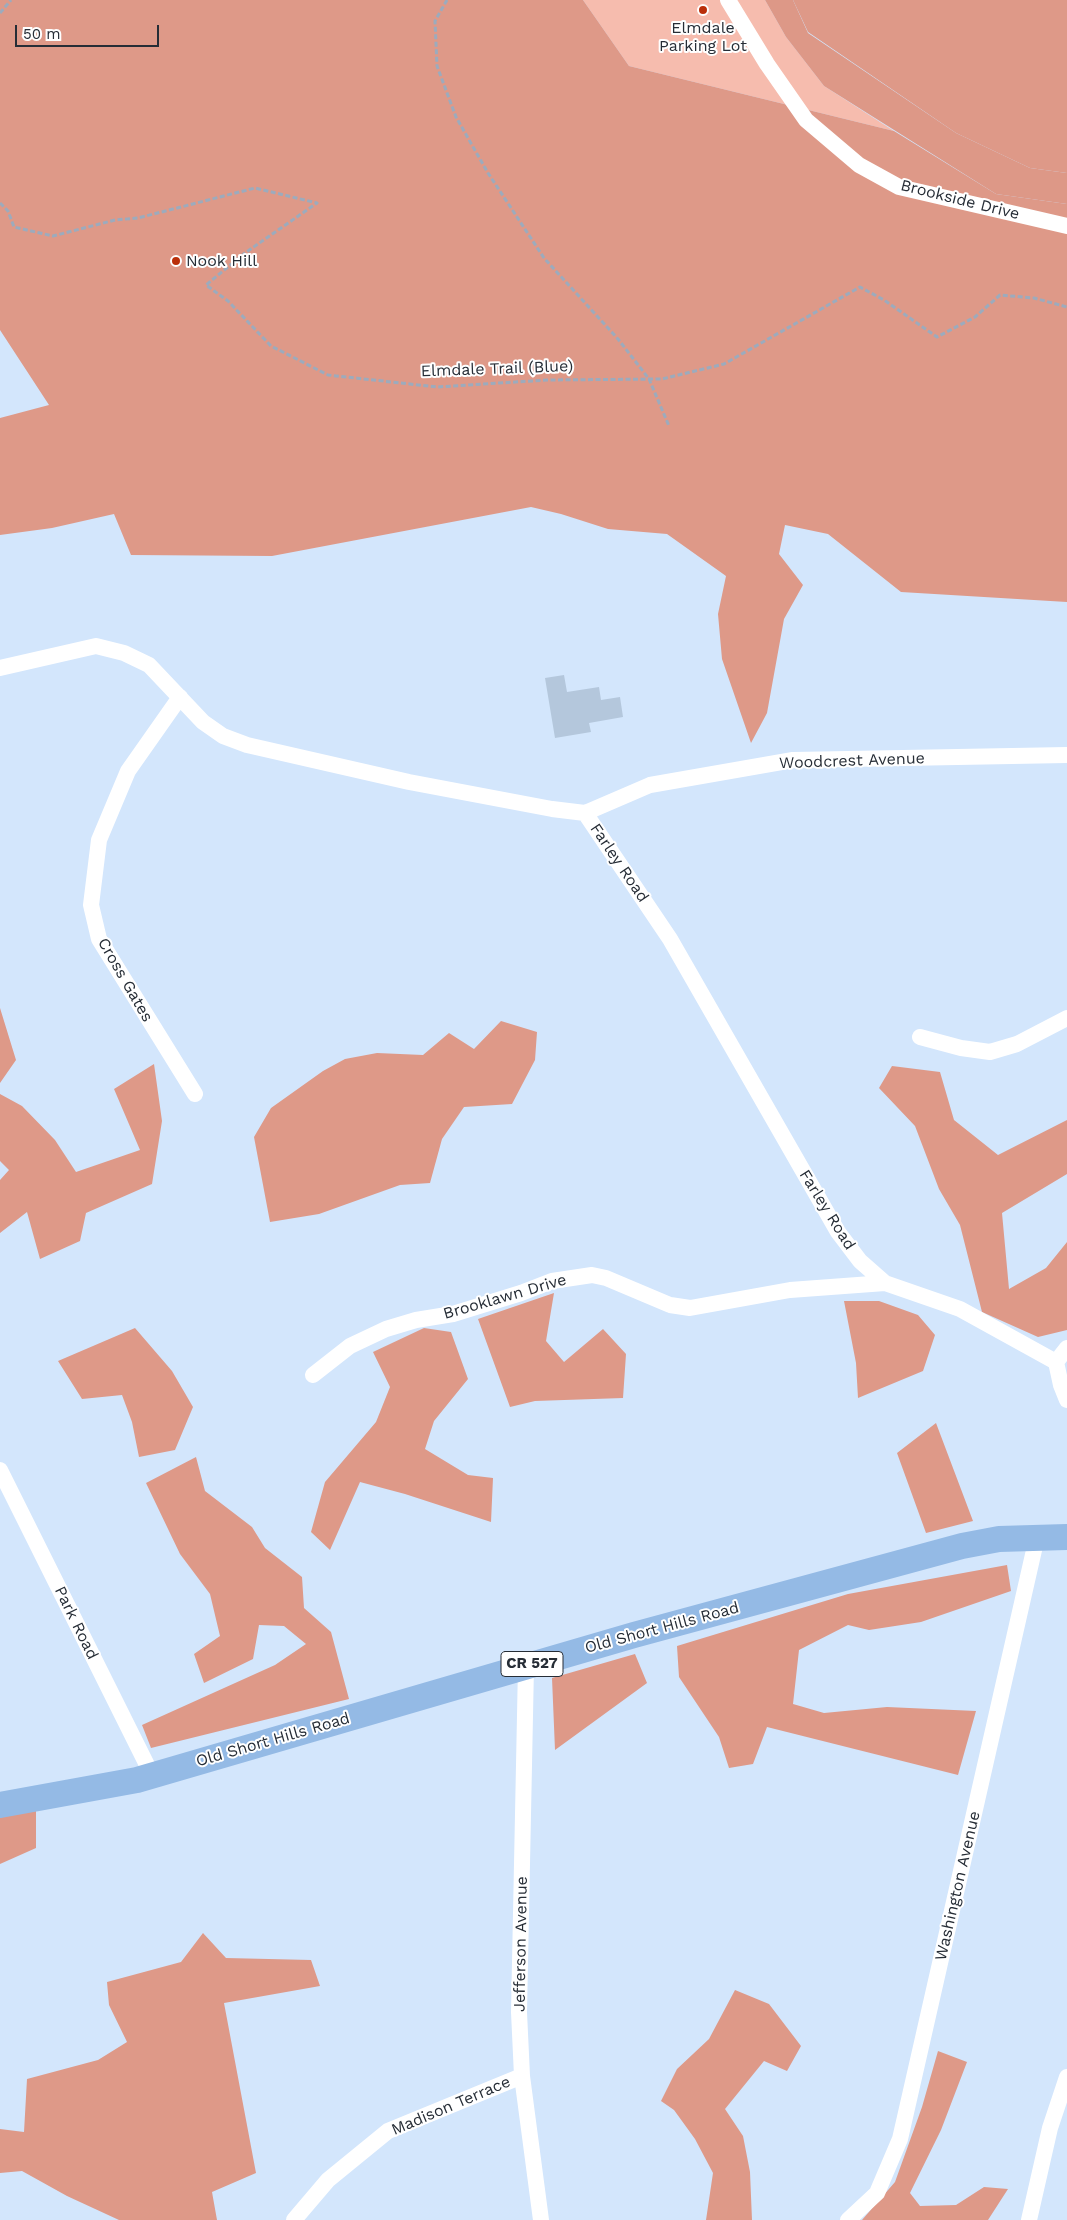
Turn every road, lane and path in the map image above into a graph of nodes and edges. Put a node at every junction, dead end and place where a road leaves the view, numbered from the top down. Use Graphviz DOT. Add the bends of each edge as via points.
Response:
graph roads {
  1 [pos="11,0"];
  2 [pos="447,0"];
  3 [pos="728,0"];
  4 [pos="0,14"];
  5 [pos="0,203"];
  6 [pos="1067,226"];
  7 [pos="1067,307"];
  8 [pos="648,379"];
  9 [pos="668,426"];
  10 [pos="0,668"];
  11 [pos="180,697"];
  12 [pos="1067,755"];
  13 [pos="585,813"];
  14 [pos="1067,1018"];
  15 [pos="920,1037"];
  16 [pos="195,1094"];
  17 [pos="885,1283"];
  18 [pos="1067,1348"];
  19 [pos="1056,1362"];
  20 [pos="313,1375"];
  21 [pos="1067,1400"];
  22 [pos="0,1470"];
  23 [pos="1037,1537"];
  24 [pos="1067,1537"];
  25 [pos="526,1666"];
  26 [pos="152,1775"];
  27 [pos="0,1805"];
  28 [pos="522,2076"];
  29 [pos="1067,2077"];
  30 [pos="294,2220"];
  31 [pos="541,2220"];
  32 [pos="848,2220"];
  33 [pos="1029,2220"];
  1 -- 4 [label="path"];
  2 -- 8 [label="path" via="435,21 437,66 456,117 488,173 544,258 618,339"];
  3 -- 6 [label="street, Brookside Drive" via="806,120 859,164 899,187"];
  5 -- 8 [label="path, Elmdale Trail (Blue)" via="8,211 14,227 53,236 255,188 317,203 245,253 206,285 228,301 271,346 328,375 437,387 547,380"];
  7 -- 8 [label="path, Elmdale Trail (Blue)" via="1034,298 1000,295 975,317 937,337 884,300 860,288 724,364 662,379"];
  8 -- 9 [label="path"];
  10 -- 11 [label="street, Farley Road" via="96,646 124,653 149,665"];
  11 -- 13 [label="street, Farley Road" via="203,722 224,736 247,745 409,782"];
  11 -- 16 [label="street, Cross Gates" via="128,771 99,840 91,905 99,939"];
  12 -- 13 [label="street, Woodcrest Avenue" via="793,760 650,785"];
  13 -- 17 [label="street, Farley Road" via="670,939 838,1232 860,1261"];
  14 -- 15 [label="street" via="1017,1044 990,1052"];
  17 -- 19 [label="street, Farley Road" via="960,1309"];
  17 -- 20 [label="street, Brooklawn Drive" via="790,1290 690,1308 670,1305 592,1275 552,1281 468,1310 386,1329 350,1346"];
  18 -- 19 [label="street"];
  19 -- 21 [label="street"];
  22 -- 26 [label="street, Park Road"];
  23 -- 24 [label="main road, Old Short Hills Road / CR 527"];
  23 -- 25 [label="main road, Old Short Hills Road / CR 527" via="999,1539 962,1546"];
  23 -- 32 [label="street, Washington Avenue" via="900,2139 877,2193"];
  25 -- 26 [label="main road, Old Short Hills Road / CR 527"];
  25 -- 28 [label="street, Jefferson Avenue" via="519,2012"];
  26 -- 27 [label="main road, Old Short Hills Road / CR 527"];
  28 -- 30 [label="street, Madison Terrace" via="388,2131 328,2180"];
  28 -- 31 [label="street, Jefferson Avenue"];
  29 -- 33 [label="street" via="1050,2128"];
}
